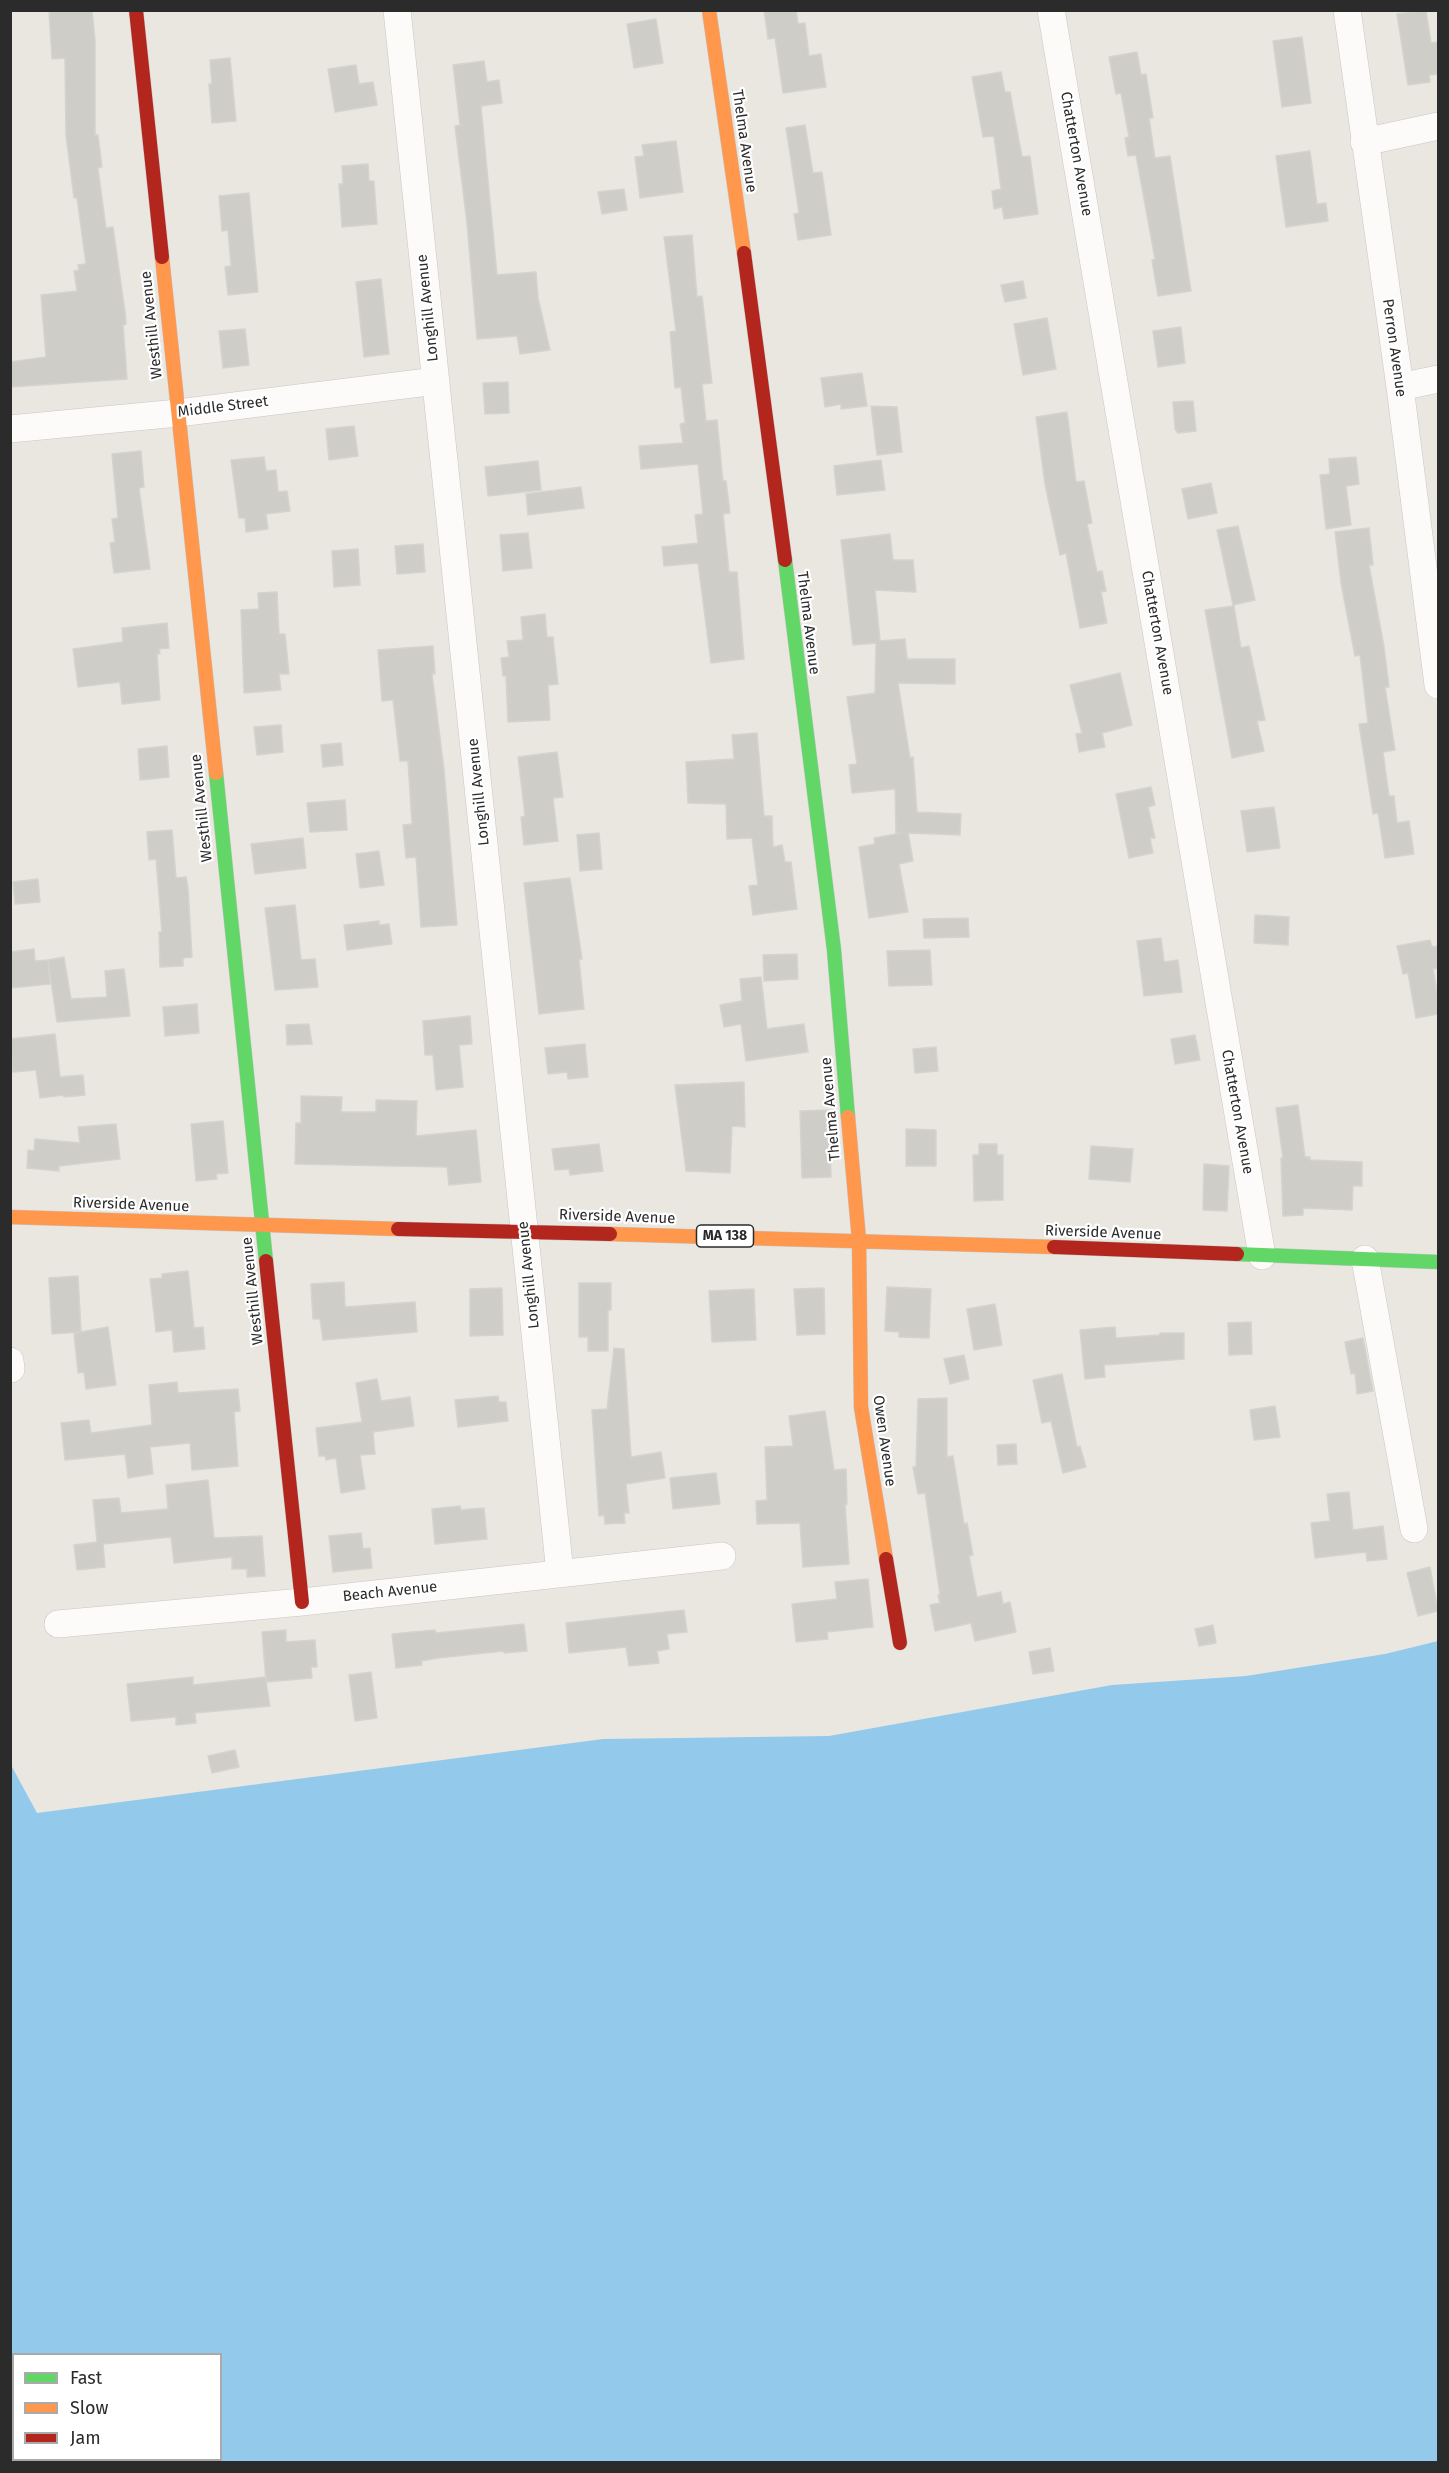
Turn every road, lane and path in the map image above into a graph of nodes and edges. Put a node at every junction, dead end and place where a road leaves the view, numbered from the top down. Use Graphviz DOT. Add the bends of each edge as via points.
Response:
graph roads {
  1 [pos="136,10"];
  2 [pos="397,10"];
  3 [pos="709,10"];
  4 [pos="1052,10"];
  5 [pos="1347,10"];
  6 [pos="1438,126"];
  7 [pos="1364,142"];
  8 [pos="1438,379"];
  9 [pos="436,381"];
  10 [pos="1400,387"];
  11 [pos="178,413"];
  12 [pos="10,429"];
  13 [pos="1436,637"];
  14 [pos="1438,685"];
  15 [pos="10,1217"];
  16 [pos="263,1226"];
  17 [pos="524,1231"];
  18 [pos="859,1240"];
  19 [pos="1262,1256"];
  20 [pos="1365,1259"];
  21 [pos="1438,1262"];
  22 [pos="1414,1529"];
  23 [pos="722,1556"];
  24 [pos="560,1573"];
  25 [pos="302,1602"];
  26 [pos="58,1624"];
  27 [pos="900,1643"];
  1 -- 11 [label="street, Westhill Avenue"];
  2 -- 9 [label="street, Longhill Avenue"];
  3 -- 18 [label="street, Thelma Avenue" via="763,387 834,950"];
  4 -- 19 [label="street, Chatterton Avenue"];
  5 -- 7 [label="street, Perron Avenue"];
  6 -- 7 [label="street"];
  7 -- 10 [label="street, Perron Avenue"];
  8 -- 10 [label="street"];
  9 -- 11 [label="street, Middle Street"];
  9 -- 17 [label="street, Longhill Avenue"];
  10 -- 13 [label="street, Perron Avenue"];
  11 -- 12 [label="street, Middle Street"];
  11 -- 16 [label="street, Westhill Avenue"];
  13 -- 14 [label="street, Perron Avenue"];
  15 -- 16 [label="street, Riverside Avenue / MA 138"];
  16 -- 17 [label="street, Riverside Avenue / MA 138"];
  16 -- 25 [label="street, Westhill Avenue"];
  17 -- 18 [label="street, Riverside Avenue / MA 138"];
  17 -- 24 [label="street, Longhill Avenue"];
  18 -- 19 [label="street, Riverside Avenue / MA 138"];
  18 -- 27 [label="street, Owen Avenue" via="861,1407"];
  19 -- 20 [label="street, Riverside Avenue / MA 138"];
  20 -- 21 [label="street, Riverside Avenue / MA 138"];
  20 -- 22 [label="street"];
  23 -- 24 [label="street, Beach Avenue"];
  24 -- 25 [label="street, Beach Avenue"];
  25 -- 26 [label="street, Beach Avenue"];
}
